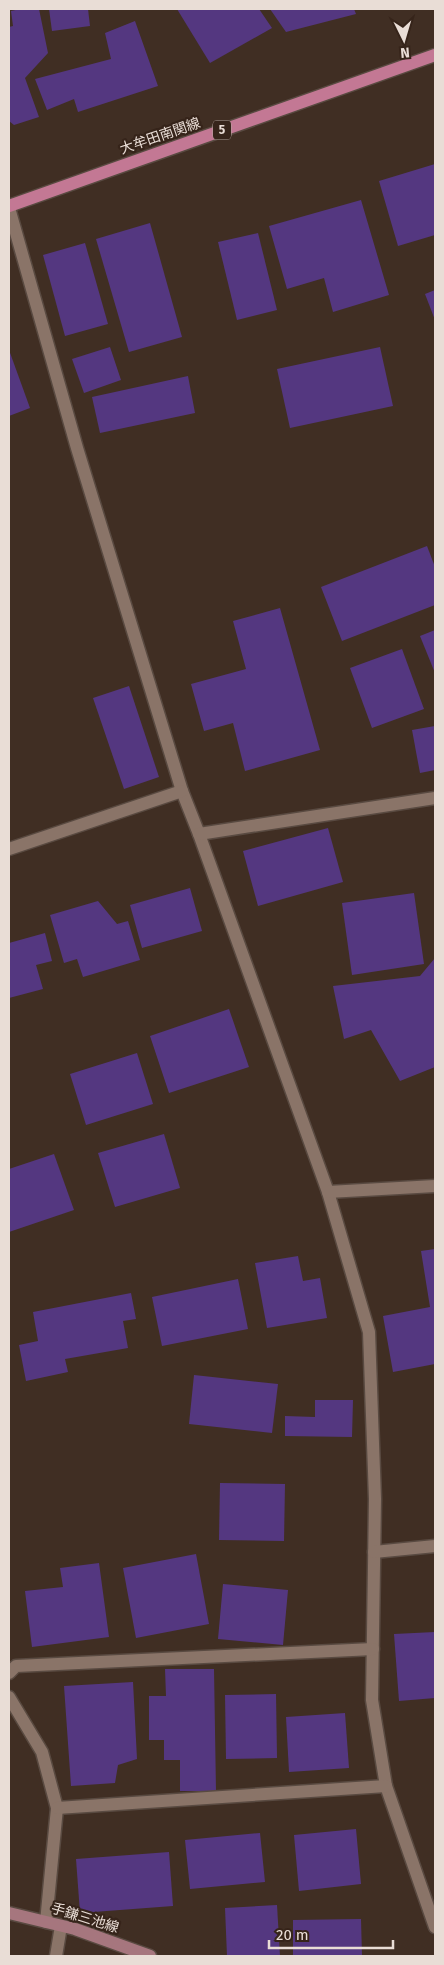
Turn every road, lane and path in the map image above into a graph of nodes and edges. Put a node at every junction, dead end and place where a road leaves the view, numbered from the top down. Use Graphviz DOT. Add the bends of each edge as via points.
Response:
graph roads {
  1 [pos="435,55"];
  2 [pos="9,207"];
  3 [pos="182,791"];
  4 [pos="435,798"];
  5 [pos="199,834"];
  6 [pos="9,848"];
  7 [pos="435,1186"];
  8 [pos="328,1192"];
  9 [pos="435,1546"];
  10 [pos="374,1552"];
  11 [pos="373,1649"];
  12 [pos="9,1673"];
  13 [pos="9,1698"];
  14 [pos="386,1786"];
  15 [pos="57,1808"];
  16 [pos="9,1913"];
  17 [pos="46,1922"];
  18 [pos="61,1926"];
  19 [pos="435,1926"];
  20 [pos="56,1956"];
  21 [pos="150,1956"];
  1 -- 2 [label="main road, 大牟田南関線 / 5"];
  2 -- 3 [label="street" via="77,448"];
  3 -- 5 [label="street"];
  3 -- 6 [label="street"];
  4 -- 5 [label="street"];
  5 -- 8 [label="street"];
  7 -- 8 [label="street"];
  8 -- 10 [label="street" via="369,1332"];
  9 -- 10 [label="street"];
  10 -- 11 [label="street"];
  11 -- 12 [label="street" via="16,1666"];
  11 -- 14 [label="street" via="372,1700"];
  13 -- 15 [label="street" via="42,1752"];
  14 -- 15 [label="street"];
  14 -- 19 [label="street"];
  15 -- 17 [label="street"];
  16 -- 17 [label="main road, 手鎌三池線"];
  17 -- 18 [label="main road, 手鎌三池線"];
  18 -- 20 [label="street"];
  18 -- 21 [label="main road, 手鎌三池線"];
}
